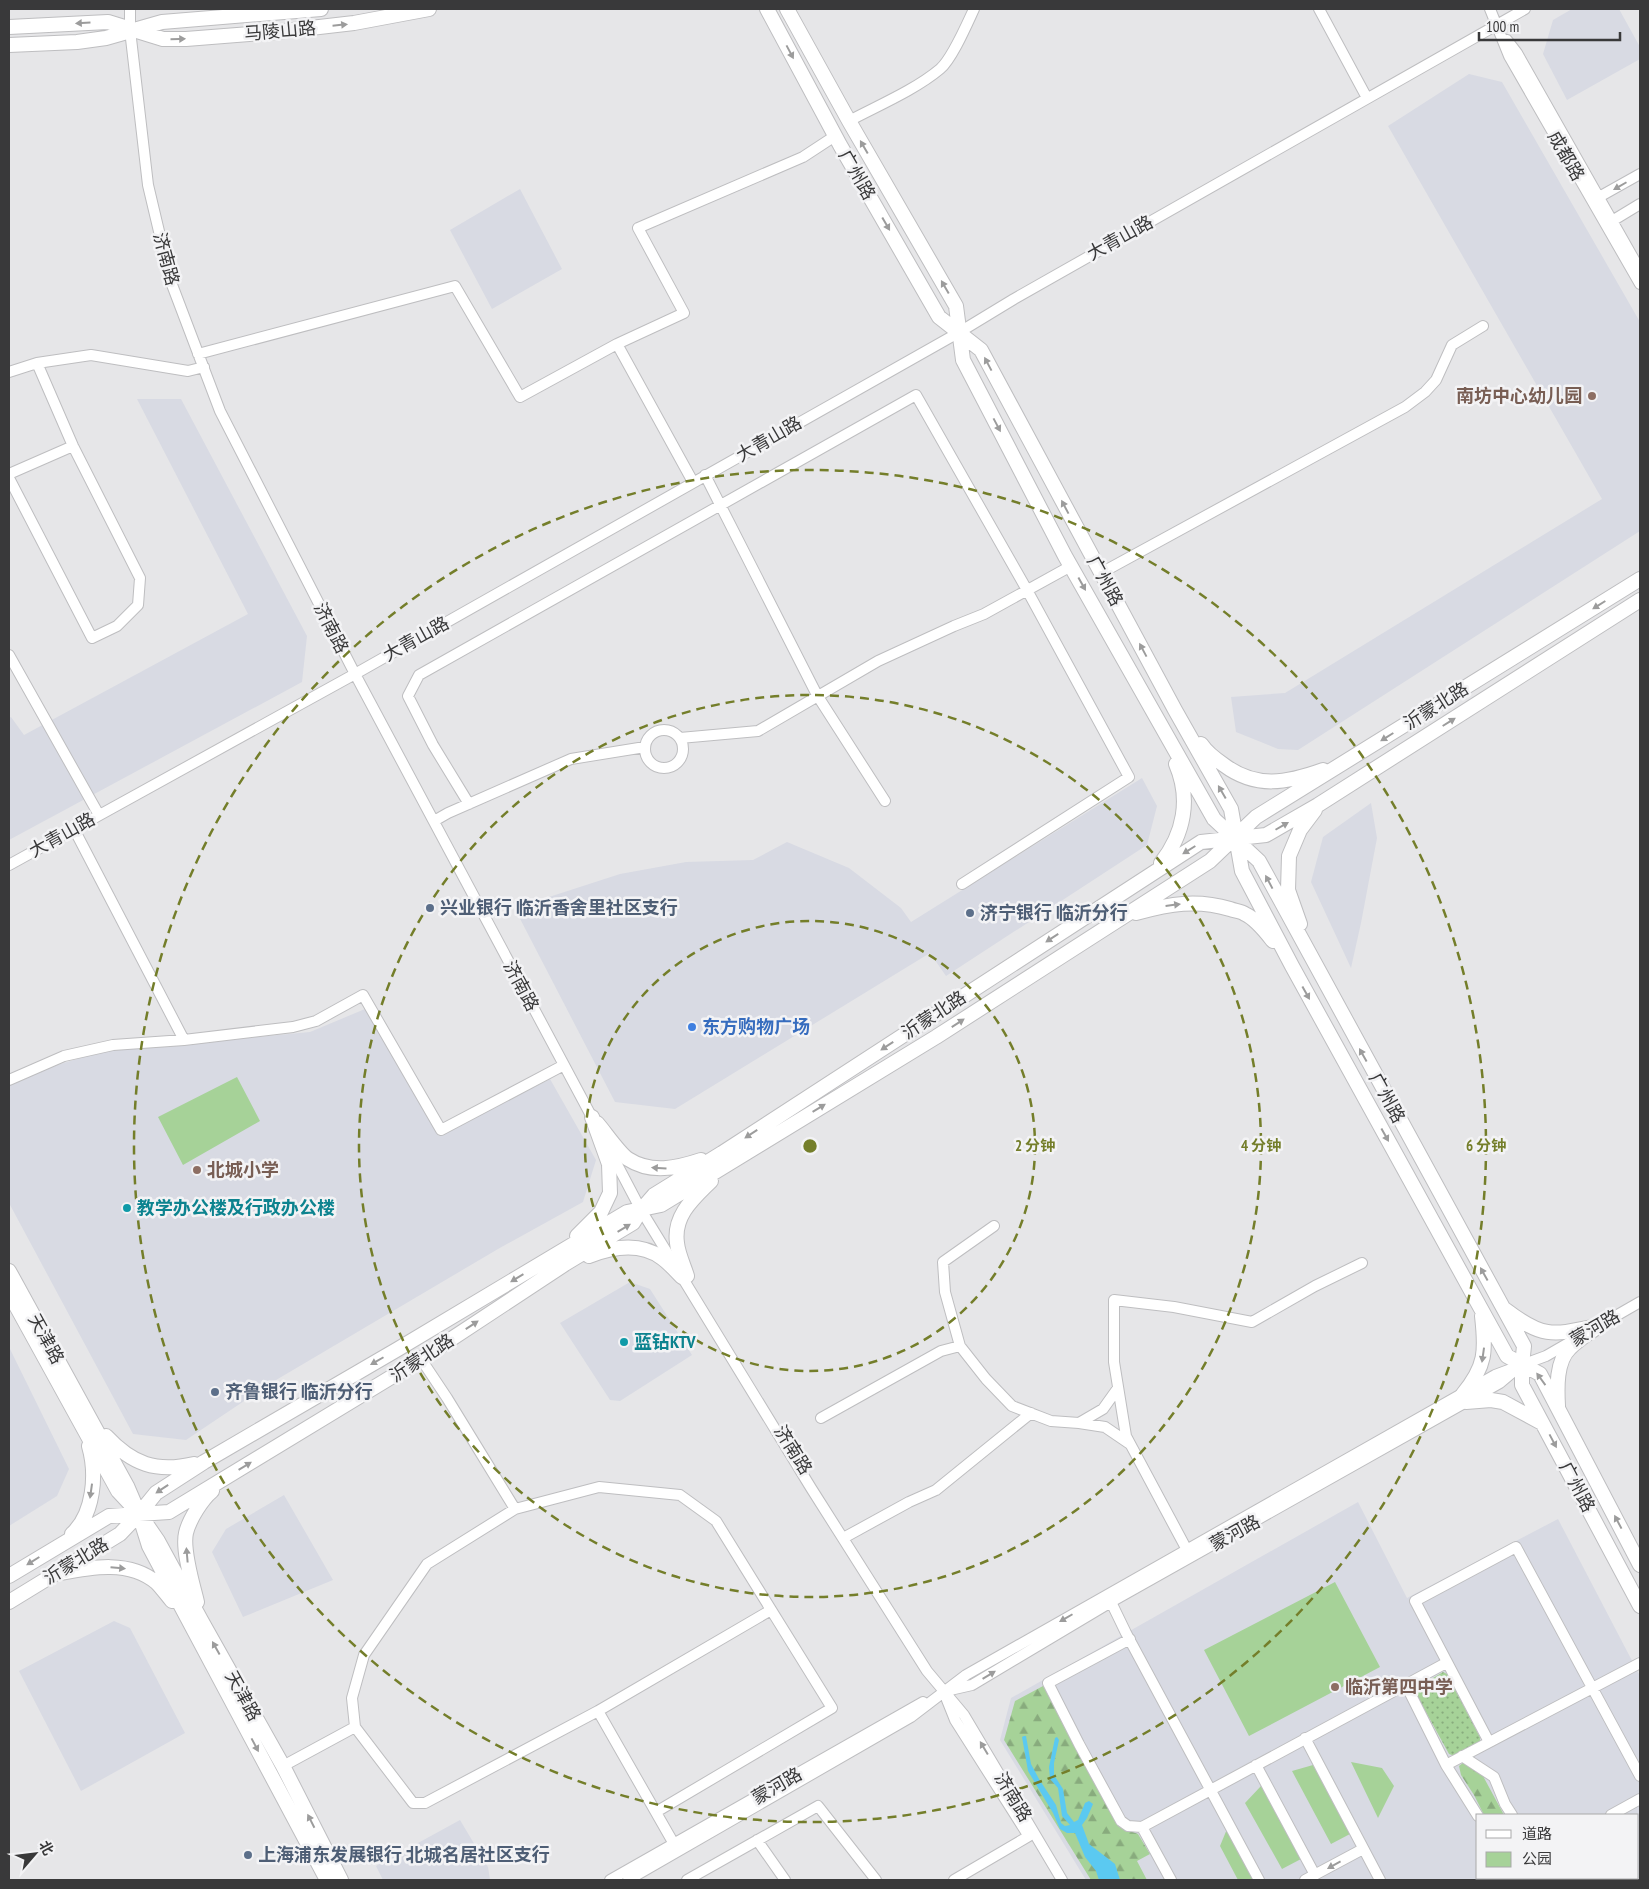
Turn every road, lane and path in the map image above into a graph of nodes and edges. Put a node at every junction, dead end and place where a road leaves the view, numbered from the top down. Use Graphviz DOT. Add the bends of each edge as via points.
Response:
graph roads {
  1 [pos="130,9"];
  2 [pos="321,9"];
  3 [pos="429,9"];
  4 [pos="767,9"];
  5 [pos="787,9"];
  6 [pos="974,9"];
  7 [pos="1319,9"];
  8 [pos="1484,9"];
  9 [pos="1490,9"];
  10 [pos="1525,9"];
  11 [pos="1496,25"];
  12 [pos="9,27"];
  13 [pos="130,30"];
  14 [pos="9,45"];
  15 [pos="1367,98"];
  16 [pos="849,121"];
  17 [pos="835,136"];
  18 [pos="1640,174"];
  19 [pos="1599,197"];
  20 [pos="1640,204"];
  21 [pos="1612,221"];
  22 [pos="1640,270"];
  23 [pos="1640,284"];
  24 [pos="1483,326"];
  25 [pos="958,333"];
  26 [pos="616,344"];
  27 [pos="198,354"];
  28 [pos="37,363"];
  29 [pos="204,367"];
  30 [pos="9,372"];
  31 [pos="73,446"];
  32 [pos="705,475"];
  33 [pos="9,476"];
  34 [pos="693,482"];
  35 [pos="720,506"];
  36 [pos="1072,566"];
  37 [pos="1101,573"];
  38 [pos="1640,579"];
  39 [pos="1027,590"];
  40 [pos="1640,600"];
  41 [pos="9,655"];
  42 [pos="355,674"];
  43 [pos="817,695"];
  44 [pos="1175,710"];
  45 [pos="1159,722"];
  46 [pos="680,738"];
  47 [pos="645,747"];
  48 [pos="1347,761"];
  49 [pos="884,801"];
  50 [pos="469,804"];
  51 [pos="1318,806"];
  52 [pos="99,815"];
  53 [pos="434,822"];
  54 [pos="74,829"];
  55 [pos="1235,838"];
  56 [pos="9,865"];
  57 [pos="1155,871"];
  58 [pos="962,884"];
  59 [pos="1125,915"];
  60 [pos="1310,958"];
  61 [pos="1292,966"];
  62 [pos="184,1040"];
  63 [pos="564,1065"];
  64 [pos="9,1080"];
  65 [pos="592,1117"];
  66 [pos="725,1159"];
  67 [pos="641,1210"];
  68 [pos="994,1226"];
  69 [pos="562,1259"];
  70 [pos="1362,1263"];
  71 [pos="9,1271"];
  72 [pos="684,1277"];
  73 [pos="9,1293"];
  74 [pos="1501,1305"];
  75 [pos="1639,1305"];
  76 [pos="1481,1310"];
  77 [pos="1598,1326"];
  78 [pos="960,1346"];
  79 [pos="421,1359"];
  80 [pos="1522,1365"];
  81 [pos="1118,1388"];
  82 [pos="1465,1398"];
  83 [pos="1558,1409"];
  84 [pos="1031,1413"];
  85 [pos="821,1418"];
  86 [pos="87,1423"];
  87 [pos="1079,1423"];
  88 [pos="1543,1423"];
  89 [pos="1130,1444"];
  90 [pos="204,1462"];
  91 [pos="227,1477"];
  92 [pos="514,1509"];
  93 [pos="139,1514"];
  94 [pos="847,1536"];
  95 [pos="63,1542"];
  96 [pos="1187,1550"];
  97 [pos="1640,1566"];
  98 [pos="53,1575"];
  99 [pos="9,1576"];
  100 [pos="9,1602"];
  101 [pos="1111,1602"];
  102 [pos="1640,1606"];
  103 [pos="771,1610"];
  104 [pos="196,1624"];
  105 [pos="1130,1639"];
  106 [pos="1446,1662"];
  107 [pos="1640,1663"];
  108 [pos="1406,1684"];
  109 [pos="1592,1688"];
  110 [pos="944,1692"];
  111 [pos="598,1711"];
  112 [pos="354,1727"];
  113 [pos="1305,1738"];
  114 [pos="1488,1742"];
  115 [pos="1462,1756"];
  116 [pos="1256,1765"];
  117 [pos="1446,1765"];
  118 [pos="283,1766"];
  119 [pos="1640,1776"];
  120 [pos="1210,1789"];
  121 [pos="1640,1800"];
  122 [pos="656,1812"];
  123 [pos="1477,1814"];
  124 [pos="1511,1814"];
  125 [pos="1613,1814"];
  126 [pos="1142,1827"];
  127 [pos="1029,1836"];
  128 [pos="757,1840"];
  129 [pos="674,1844"];
  130 [pos="1363,1849"];
  131 [pos="1315,1875"];
  132 [pos="327,1880"];
  133 [pos="341,1880"];
  134 [pos="610,1880"];
  135 [pos="628,1880"];
  136 [pos="687,1880"];
  137 [pos="785,1880"];
  138 [pos="876,1880"];
  139 [pos="954,1880"];
  140 [pos="1056,1880"];
  141 [pos="1062,1880"];
  142 [pos="1171,1880"];
  143 [pos="1259,1880"];
  144 [pos="1305,1880"];
  145 [pos="1380,1880"];
  1 -- 13 [label="street, 济南路"];
  2 -- 13 [label="main road, 马陵山路" via="162,22"];
  13 -- 3 [label="main road, 马陵山路, one-way" via="162,39 276,32 354,23"];
  4 -- 17 [label="main road, 广州路, one-way"];
  5 -- 16 [label="main road, 广州路"];
  6 -- 16 [label="street" via="941,68"];
  7 -- 15 [label="street"];
  8 -- 11 [label="street, 成都路"];
  9 -- 11 [label="street, 成都路"];
  10 -- 11 [label="street, 大青山路"];
  11 -- 15 [label="street, 大青山路"];
  11 -- 19 [label="street, 成都路" via="1517,53"];
  11 -- 23 [label="street, 成都路" via="1509,56"];
  13 -- 12 [label="main road, 马陵山路, one-way" via="108,22"];
  13 -- 14 [label="main road, 马陵山路" via="106,38 77,42"];
  13 -- 27 [label="street, 济南路" via="148,185 170,282"];
  15 -- 25 [label="street, 大青山路"];
  25 -- 16 [label="main road, 广州路, one-way" via="956,306"];
  17 -- 25 [label="main road, 广州路, one-way" via="939,317"];
  17 -- 26 [label="street" via="803,157 638,228 684,313"];
  18 -- 19 [label="street, one-way"];
  19 -- 21 [label="street, 成都路"];
  20 -- 21 [label="street"];
  21 -- 22 [label="street, 成都路"];
  24 -- 37 [label="street" via="1452,345 1436,380 1405,407"];
  25 -- 32 [label="street, 大青山路"];
  25 -- 36 [label="main road, 广州路, one-way" via="963,360"];
  37 -- 25 [label="main road, 广州路, one-way" via="981,350"];
  26 -- 27 [label="street" via="520,397 455,286"];
  26 -- 34 [label="street"];
  27 -- 29 [label="street, 济南路"];
  28 -- 29 [label="street" via="91,356 188,371"];
  28 -- 30 [label="street"];
  28 -- 31 [label="street"];
  29 -- 42 [label="street, 济南路" via="220,410"];
  31 -- 33 [label="street"];
  31 -- 33 [label="street" via="140,578 138,606 117,626 92,638"];
  32 -- 34 [label="street, 大青山路"];
  32 -- 35 [label="street"];
  34 -- 42 [label="street, 大青山路"];
  35 -- 39 [label="street" via="916,395"];
  35 -- 43 [label="street"];
  35 -- 50 [label="street" via="419,675 408,696"];
  36 -- 39 [label="street"];
  36 -- 45 [label="main road, 广州路, one-way"];
  44 -- 37 [label="main road, 广州路, one-way"];
  38 -- 48 [label="main road, 沂蒙北路, one-way"];
  39 -- 43 [label="street" via="984,614 878,661"];
  39 -- 58 [label="street" via="1129,777"];
  51 -- 40 [label="main road, 沂蒙北路, one-way"];
  41 -- 52 [label="street"];
  42 -- 52 [label="street, 大青山路"];
  42 -- 53 [label="street, 济南路"];
  43 -- 46 [label="street" via="758,732"];
  43 -- 49 [label="street"];
  44 -- 48 [label="main road" via="1207,753 1253,781 1282,781"];
  55 -- 44 [label="main road, 广州路, one-way" via="1231,809"];
  45 -- 55 [label="main road, 广州路" via="1214,819"];
  45 -- 57 [label="main road" via="1179,771 1184,798 1182,825 1171,850"];
  46 -- 47 [label="street" via="669,730 658,731 652,734"];
  46 -- 47 [label="street" via="681,756 666,767 653,764"];
  47 -- 50 [label="street" via="571,759"];
  48 -- 55 [label="main road, 沂蒙北路" via="1256,817"];
  50 -- 53 [label="street"];
  55 -- 51 [label="main road, 沂蒙北路, one-way" via="1266,835"];
  51 -- 60 [label="main road" via="1300,830 1290,856 1288,873 1288,890"];
  52 -- 54 [label="street, 大青山路"];
  53 -- 63 [label="street, 济南路"];
  54 -- 56 [label="street, 大青山路"];
  54 -- 62 [label="street"];
  55 -- 57 [label="main road, 沂蒙北路, one-way" via="1201,842"];
  55 -- 59 [label="main road, 沂蒙北路" via="1210,861"];
  60 -- 55 [label="main road, 广州路, one-way" via="1259,862"];
  55 -- 61 [label="main road, 广州路" via="1242,871"];
  57 -- 66 [label="main road, 沂蒙北路, one-way"];
  59 -- 61 [label="main road, one-way" via="1197,902 1246,914 1263,929"];
  66 -- 59 [label="main road, 沂蒙北路, one-way" via="936,1037"];
  74 -- 60 [label="main road, 广州路, one-way"];
  61 -- 76 [label="main road, 广州路, one-way"];
  62 -- 63 [label="street" via="294,1027 316,1021 363,995 441,1130"];
  62 -- 64 [label="street" via="113,1045 64,1056"];
  63 -- 65 [label="street, 济南路"];
  66 -- 65 [label="main road, one-way" via="662,1170 648,1167 628,1159"];
  65 -- 67 [label="street, 济南路"];
  65 -- 69 [label="main road" via="608,1164 610,1193 601,1212"];
  66 -- 67 [label="main road, 沂蒙北路" via="661,1206"];
  66 -- 72 [label="main road" via="686,1206 677,1226 676,1243"];
  67 -- 69 [label="main road, 沂蒙北路" via="627,1212"];
  67 -- 72 [label="street, 济南路" via="659,1231"];
  68 -- 78 [label="street" via="943,1262 945,1292"];
  69 -- 72 [label="main road" via="620,1248 642,1248 662,1257"];
  79 -- 69 [label="main road, 沂蒙北路, one-way"];
  69 -- 90 [label="main road, 沂蒙北路, one-way" via="398,1349"];
  70 -- 81 [label="street" via="1252,1322 1114,1300 1114,1362"];
  71 -- 86 [label="main road, 天津路"];
  72 -- 94 [label="street, 济南路"];
  72 -- 110 [label="street, 济南路" via="914,1650"];
  73 -- 86 [label="main road, 天津路"];
  74 -- 77 [label="main road" via="1539,1331 1560,1334"];
  74 -- 80 [label="main road, 广州路" via="1524,1346"];
  75 -- 77 [label="street, 蒙河路"];
  76 -- 80 [label="main road, 广州路" via="1507,1356"];
  76 -- 82 [label="main road, one-way" via="1485,1344 1482,1364"];
  77 -- 80 [label="street, 蒙河路" via="1546,1356"];
  77 -- 83 [label="main road" via="1568,1349 1557,1385"];
  78 -- 84 [label="street" via="1012,1406"];
  78 -- 85 [label="street" via="941,1351"];
  91 -- 79 [label="main road, 沂蒙北路, one-way"];
  79 -- 92 [label="street"];
  80 -- 82 [label="street, 蒙河路" via="1500,1383"];
  83 -- 80 [label="main road, 广州路, one-way" via="1540,1374"];
  80 -- 88 [label="main road, 广州路" via="1522,1385"];
  81 -- 87 [label="street" via="1103,1409"];
  81 -- 89 [label="street"];
  82 -- 88 [label="main road" via="1504,1402"];
  82 -- 96 [label="street, 蒙河路"];
  82 -- 101 [label="street, 蒙河路"];
  97 -- 83 [label="main road, 广州路, one-way"];
  84 -- 87 [label="street" via="1051,1421"];
  84 -- 94 [label="street" via="936,1490"];
  86 -- 90 [label="main road" via="130,1458 149,1466 175,1468"];
  86 -- 93 [label="main road, 天津路" via="118,1491"];
  86 -- 95 [label="main road, one-way" via="93,1479 90,1499 79,1527"];
  87 -- 89 [label="street" via="1105,1427"];
  88 -- 102 [label="main road, 广州路, one-way"];
  89 -- 96 [label="street"];
  90 -- 93 [label="main road, 沂蒙北路, one-way" via="156,1493"];
  91 -- 93 [label="main road, 沂蒙北路" via="169,1512"];
  104 -- 91 [label="main road, one-way" via="186,1534 208,1494"];
  92 -- 103 [label="street" via="599,1487 680,1495 716,1521"];
  92 -- 112 [label="street" via="427,1564 364,1655 352,1698"];
  93 -- 95 [label="main road, 沂蒙北路" via="109,1516"];
  93 -- 98 [label="main road, 沂蒙北路" via="120,1534"];
  93 -- 104 [label="main road, 天津路" via="158,1541"];
  94 -- 110 [label="street, 济南路"];
  95 -- 99 [label="main road, 沂蒙北路, one-way"];
  96 -- 110 [label="street, 蒙河路, one-way" via="966,1675"];
  98 -- 100 [label="main road, 沂蒙北路"];
  98 -- 104 [label="main road, one-way" via="88,1568 131,1569 156,1582"];
  101 -- 105 [label="street"];
  110 -- 101 [label="street, 蒙河路, one-way" via="972,1684"];
  103 -- 111 [label="street"];
  103 -- 122 [label="street" via="832,1708"];
  118 -- 104 [label="main road, 天津路, one-way"];
  104 -- 132 [label="main road, 天津路, one-way"];
  105 -- 120 [label="street"];
  105 -- 126 [label="street" via="1048,1683 1121,1821 1128,1826"];
  106 -- 108 [label="street"];
  106 -- 109 [label="street" via="1415,1601 1516,1547"];
  106 -- 114 [label="street"];
  107 -- 109 [label="street"];
  108 -- 113 [label="street"];
  108 -- 117 [label="street"];
  109 -- 114 [label="street"];
  109 -- 119 [label="street"];
  110 -- 127 [label="street, 济南路" via="955,1720"];
  110 -- 129 [label="street, 蒙河路"];
  110 -- 135 [label="street, 蒙河路" via="911,1717"];
  141 -- 110 [label="street, 济南路, one-way" via="964,1715"];
  111 -- 112 [label="street" via="425,1803 413,1803"];
  111 -- 122 [label="street"];
  112 -- 118 [label="street"];
  113 -- 116 [label="street"];
  113 -- 130 [label="street"];
  114 -- 115 [label="street"];
  115 -- 117 [label="street"];
  115 -- 124 [label="street" via="1494,1778"];
  116 -- 120 [label="street"];
  116 -- 131 [label="street"];
  117 -- 123 [label="street"];
  133 -- 118 [label="main road, 天津路, one-way"];
  120 -- 126 [label="street"];
  120 -- 143 [label="street"];
  121 -- 125 [label="street"];
  122 -- 129 [label="street"];
  126 -- 142 [label="street"];
  127 -- 139 [label="street"];
  127 -- 140 [label="street, 济南路"];
  128 -- 136 [label="street"];
  128 -- 137 [label="street"];
  128 -- 138 [label="street" via="818,1806"];
  129 -- 134 [label="street, 蒙河路"];
  130 -- 131 [label="street, one-way"];
  130 -- 145 [label="street"];
  131 -- 144 [label="street"];
}
